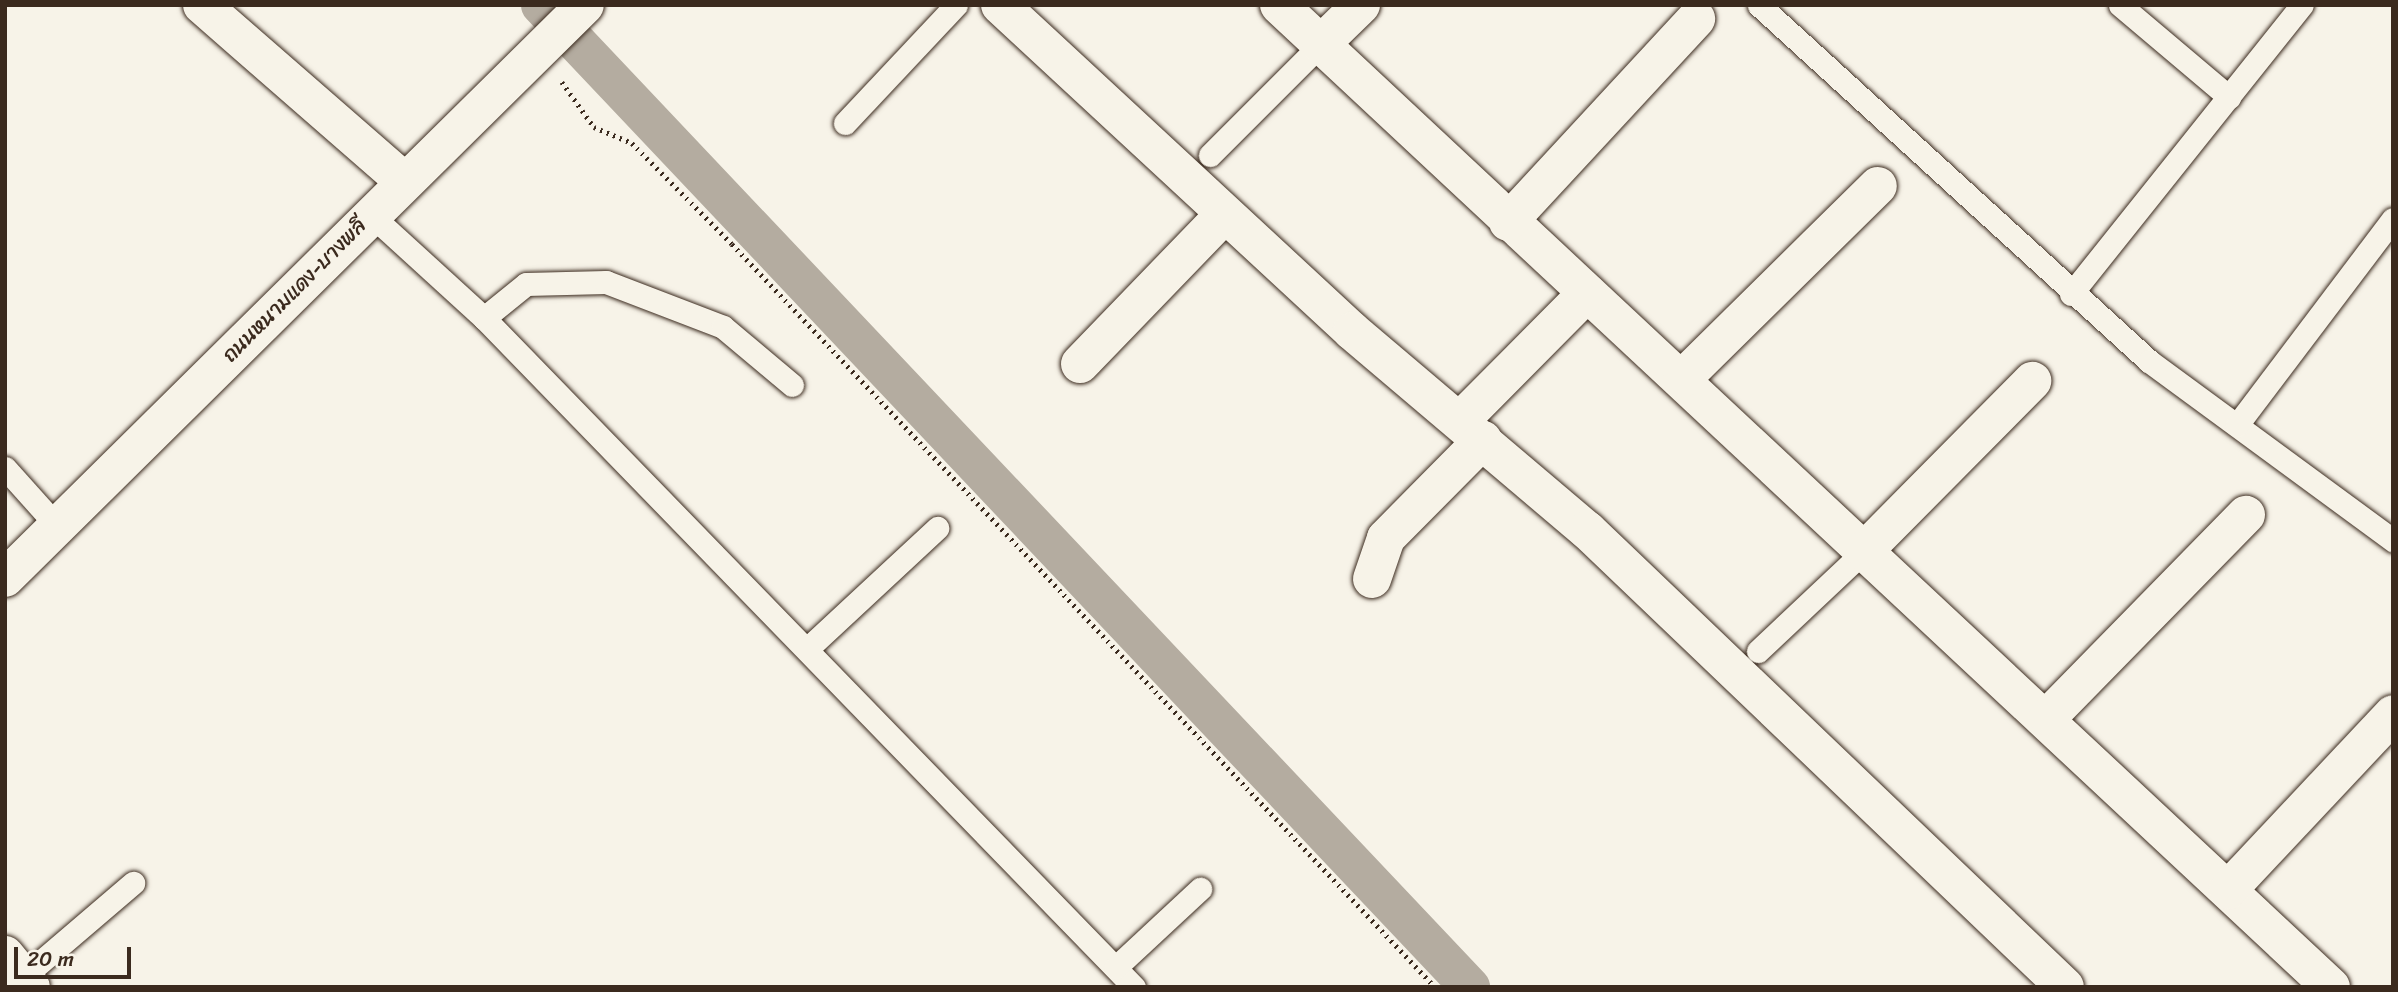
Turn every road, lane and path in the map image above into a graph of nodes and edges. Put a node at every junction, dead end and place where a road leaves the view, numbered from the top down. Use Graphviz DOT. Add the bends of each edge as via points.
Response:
graph roads {
  1 [pos="202,5"];
  2 [pos="585,5"];
  3 [pos="956,5"];
  4 [pos="1000,5"];
  5 [pos="1279,5"];
  6 [pos="1361,5"];
  7 [pos="1759,5"];
  8 [pos="2120,5"];
  9 [pos="2302,5"];
  10 [pos="1696,19"];
  11 [pos="542,44"];
  12 [pos="1321,44"];
  13 [pos="2229,97"];
  14 [pos="845,122"];
  15 [pos="1210,155"];
  16 [pos="404,181"];
  17 [pos="1878,186"];
  18 [pos="370,214"];
  19 [pos="1223,216"];
  20 [pos="2393,219"];
  21 [pos="1508,222"];
  22 [pos="1587,293"];
  23 [pos="2071,294"];
  24 [pos="484,318"];
  25 [pos="1080,364"];
  26 [pos="1682,379"];
  27 [pos="2032,381"];
  28 [pos="792,385"];
  29 [pos="2237,425"];
  30 [pos="1472,430"];
  31 [pos="5,468"];
  32 [pos="2246,515"];
  33 [pos="57,526"];
  34 [pos="937,528"];
  35 [pos="2393,540"];
  36 [pos="1865,550"];
  37 [pos="5,578"];
  38 [pos="1372,579"];
  39 [pos="807,649"];
  40 [pos="1758,652"];
  41 [pos="2393,714"];
  42 [pos="2048,718"];
  43 [pos="133,883"];
  44 [pos="1200,889"];
  45 [pos="2228,890"];
  46 [pos="1116,967"];
  47 [pos="20,973"];
  48 [pos="1134,987"];
  49 [pos="1434,987"];
  50 [pos="2066,987"];
  51 [pos="2331,987"];
  1 -- 16 [label="street" via="329,122"];
  2 -- 11 [label="street, ถนนหนามแดง-บางพลี"];
  3 -- 14 [label="lane"];
  4 -- 19 [label="street"];
  5 -- 12 [label="street"];
  6 -- 12 [label="street"];
  7 -- 23 [label="lane"];
  8 -- 13 [label="lane"];
  9 -- 13 [label="lane"];
  10 -- 21 [label="street"];
  11 -- 16 [label="street, ถนนหนามแดง-บางพลี"];
  11 -- 49 [label="path" via="594,127 632,143 732,244"];
  12 -- 15 [label="lane"];
  12 -- 21 [label="street"];
  13 -- 23 [label="lane"];
  16 -- 18 [label="street, ถนนหนามแดง-บางพลี"];
  17 -- 26 [label="street"];
  18 -- 24 [label="lane"];
  18 -- 33 [label="street, ถนนหนามแดง-บางพลี"];
  19 -- 25 [label="street"];
  19 -- 30 [label="street"];
  20 -- 29 [label="lane"];
  21 -- 22 [label="street"];
  22 -- 26 [label="street"];
  22 -- 30 [label="street"];
  23 -- 29 [label="lane"];
  24 -- 28 [label="lane" via="526,284 606,282 723,327"];
  24 -- 39 [label="lane"];
  26 -- 36 [label="street"];
  27 -- 36 [label="street"];
  29 -- 35 [label="lane"];
  30 -- 38 [label="street" via="1386,538"];
  30 -- 50 [label="street" via="1597,539"];
  31 -- 33 [label="lane"];
  32 -- 42 [label="street"];
  33 -- 37 [label="street, ถนนหนามแดง-บางพลี"];
  34 -- 39 [label="lane"];
  36 -- 40 [label="lane"];
  36 -- 42 [label="street"];
  39 -- 46 [label="lane"];
  41 -- 45 [label="street"];
  42 -- 45 [label="street"];
  43 -- 47 [label="lane"];
  44 -- 46 [label="lane"];
  45 -- 51 [label="street"];
  46 -- 48 [label="lane"];
}
